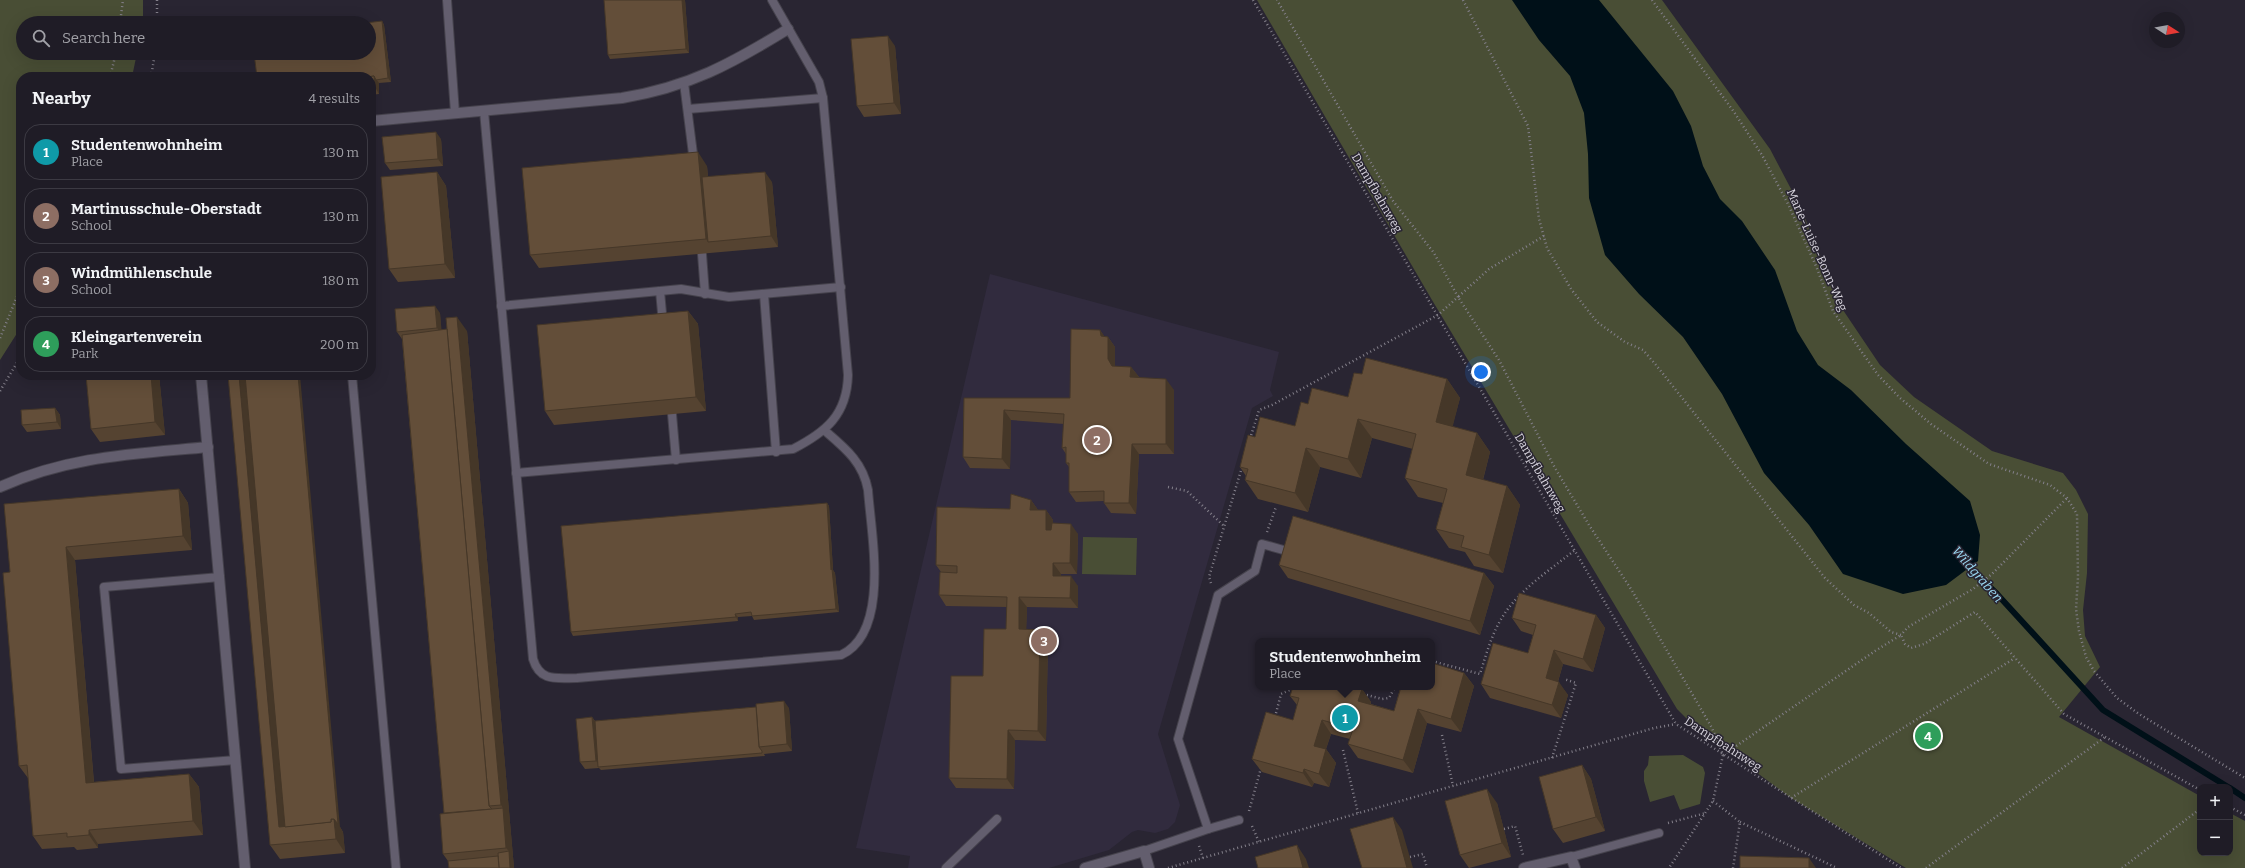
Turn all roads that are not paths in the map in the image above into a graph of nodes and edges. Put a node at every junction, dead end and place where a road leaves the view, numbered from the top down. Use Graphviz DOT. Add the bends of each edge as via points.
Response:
graph roads {
  1 [pos="447,0"];
  2 [pos="772,0"];
  3 [pos="788,29"];
  4 [pos="684,84"];
  5 [pos="823,98"];
  6 [pos="688,109"];
  7 [pos="484,111"];
  8 [pos="455,113"];
  9 [pos="376,121"];
  10 [pos="694,167"];
  11 [pos="702,254"];
  12 [pos="841,287"];
  13 [pos="660,291"];
  14 [pos="705,294"];
  15 [pos="764,294"];
  16 [pos="501,306"];
  17 [pos="664,327"];
  18 [pos="201,380"];
  19 [pos="352,380"];
  20 [pos="672,414"];
  21 [pos="824,430"];
  22 [pos="208,447"];
  23 [pos="776,452"];
  24 [pos="676,460"];
  25 [pos="516,473"];
  26 [pos="0,487"];
  27 [pos="1303,556"];
  28 [pos="220,577"];
  29 [pos="236,760"];
  30 [pos="1243,818"];
  31 [pos="997,819"];
  32 [pos="1208,829"];
  33 [pos="1659,833"];
  34 [pos="1144,851"];
  35 [pos="1571,857"];
  36 [pos="245,868"];
  37 [pos="396,868"];
  38 [pos="946,868"];
  39 [pos="1085,868"];
  40 [pos="1149,868"];
  41 [pos="1525,868"];
  42 [pos="1575,868"];
  1 -- 8 [label="lane"];
  2 -- 3 [label="lane"];
  3 -- 4 [label="street" via="737,61"];
  3 -- 5 [label="lane" via="819,82"];
  4 -- 6 [label="lane"];
  4 -- 7 [label="street" via="622,98"];
  5 -- 6 [label="lane"];
  5 -- 12 [label="lane"];
  6 -- 10 [label="lane"];
  7 -- 8 [label="street"];
  7 -- 16 [label="lane"];
  8 -- 9 [label="street"];
  11 -- 14 [label="lane"];
  12 -- 15 [label="lane"];
  12 -- 21 [label="lane" via="848,388 835,420"];
  13 -- 14 [label="lane" via="681,289"];
  13 -- 16 [label="lane"];
  13 -- 17 [label="lane"];
  14 -- 15 [label="lane" via="729,297"];
  15 -- 23 [label="lane"];
  16 -- 25 [label="lane"];
  18 -- 22 [label="street"];
  19 -- 37 [label="lane"];
  20 -- 24 [label="lane"];
  21 -- 23 [label="lane" via="794,449"];
  21 -- 25 [label="lane" via="851,453 866,478 875,582 866,629 855,646 841,655 577,678 552,678 542,675 536,669 533,658"];
  22 -- 26 [label="street" via="68,463 25,475"];
  22 -- 28 [label="street"];
  23 -- 24 [label="lane"];
  24 -- 25 [label="lane"];
  27 -- 32 [label="lane" via="1262,544 1255,571 1218,595 1178,739"];
  28 -- 29 [label="street"];
  28 -- 29 [label="lane" via="104,588 121,770"];
  29 -- 36 [label="street"];
  30 -- 32 [label="lane"];
  31 -- 38 [label="lane"];
  32 -- 34 [label="lane"];
  33 -- 35 [label="lane"];
  34 -- 39 [label="street"];
  34 -- 40 [label="street"];
  35 -- 41 [label="street"];
  35 -- 42 [label="street"];
}
